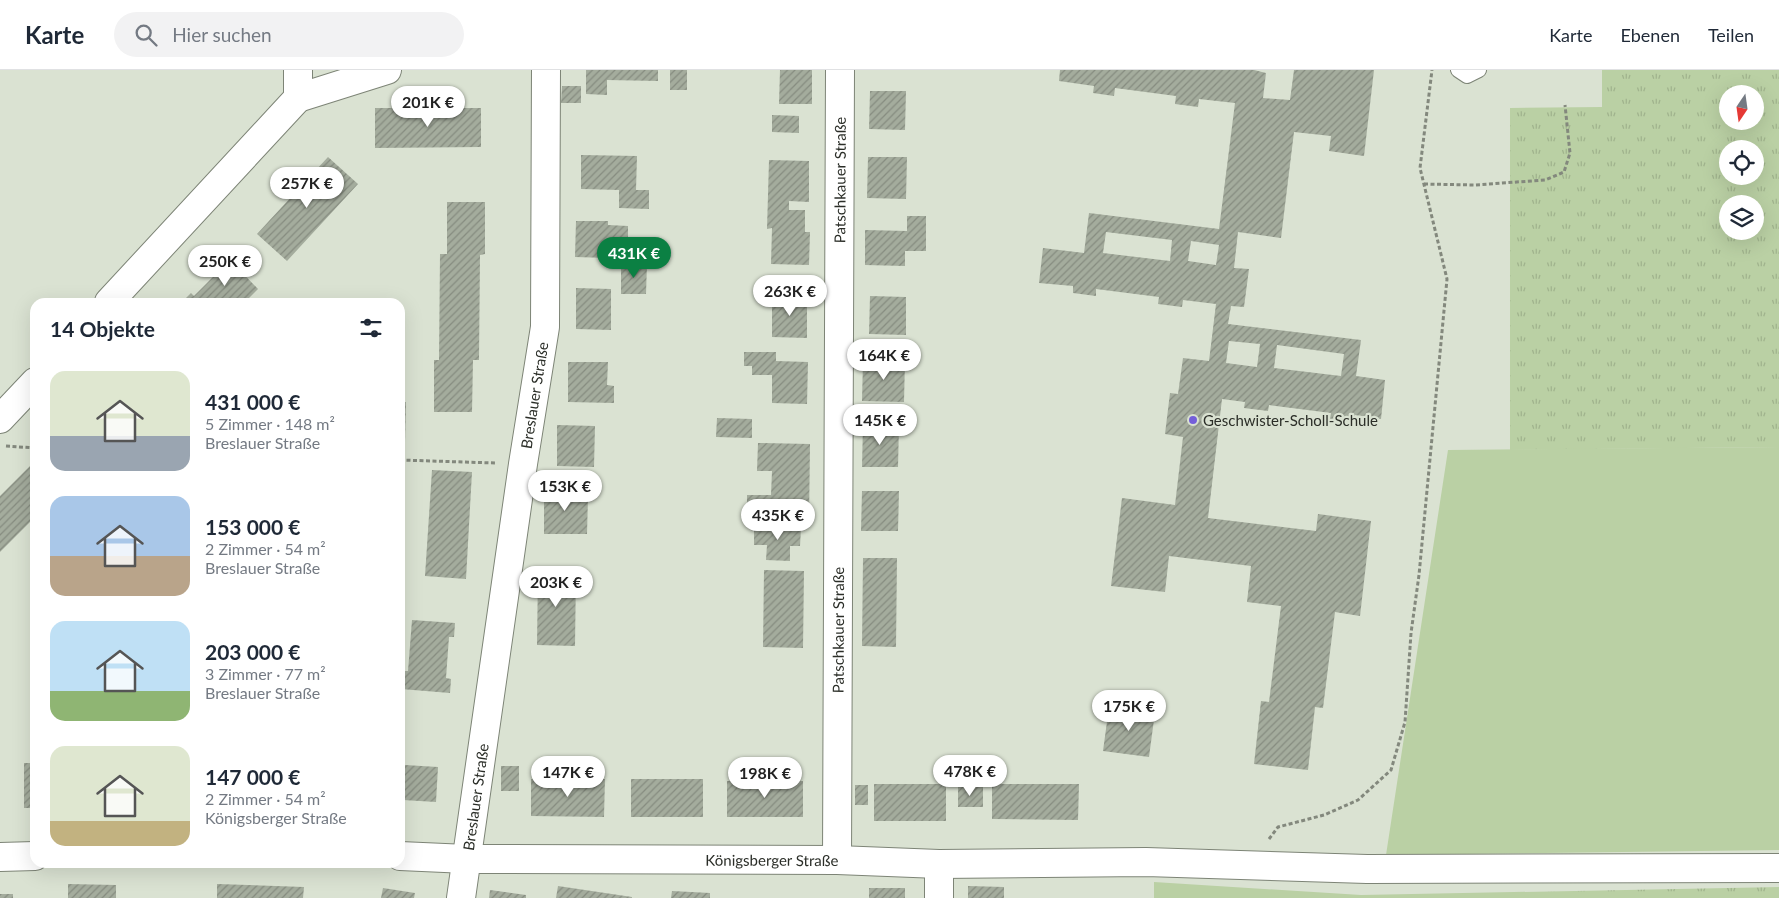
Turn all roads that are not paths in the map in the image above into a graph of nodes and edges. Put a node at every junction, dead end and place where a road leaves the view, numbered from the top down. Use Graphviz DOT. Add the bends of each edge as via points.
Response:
graph roads {
  1 [pos="298,70"];
  2 [pos="387,70"];
  3 [pos="546,70"];
  4 [pos="840,70"];
  5 [pos="1458,70"];
  6 [pos="1479,70"];
  7 [pos="298,98"];
  8 [pos="113,298"];
  9 [pos="30,387"];
  10 [pos="0,419"];
  11 [pos="30,856"];
  12 [pos="405,856"];
  13 [pos="0,857"];
  14 [pos="467,858"];
  15 [pos="837,860"];
  16 [pos="939,864"];
  17 [pos="1779,868"];
  18 [pos="462,898"];
  19 [pos="939,898"];
  1 -- 7 [label="street"];
  2 -- 7 [label="street"];
  3 -- 14 [label="street, Breslauer Straße" via="545,327"];
  4 -- 15 [label="street, Patschkauer Straße"];
  5 -- 6 [label="lane" via="1467,76"];
  7 -- 8 [label="street"];
  9 -- 10 [label="street"];
  11 -- 13 [label="street"];
  12 -- 14 [label="street, Königsberger Straße"];
  14 -- 15 [label="street, Königsberger Straße"];
  14 -- 18 [label="street, Breslauer Straße"];
  15 -- 16 [label="street, Königsberger Straße"];
  16 -- 17 [label="street, Königsberger Straße" via="1146,862 1367,869"];
  16 -- 19 [label="street"];
}
